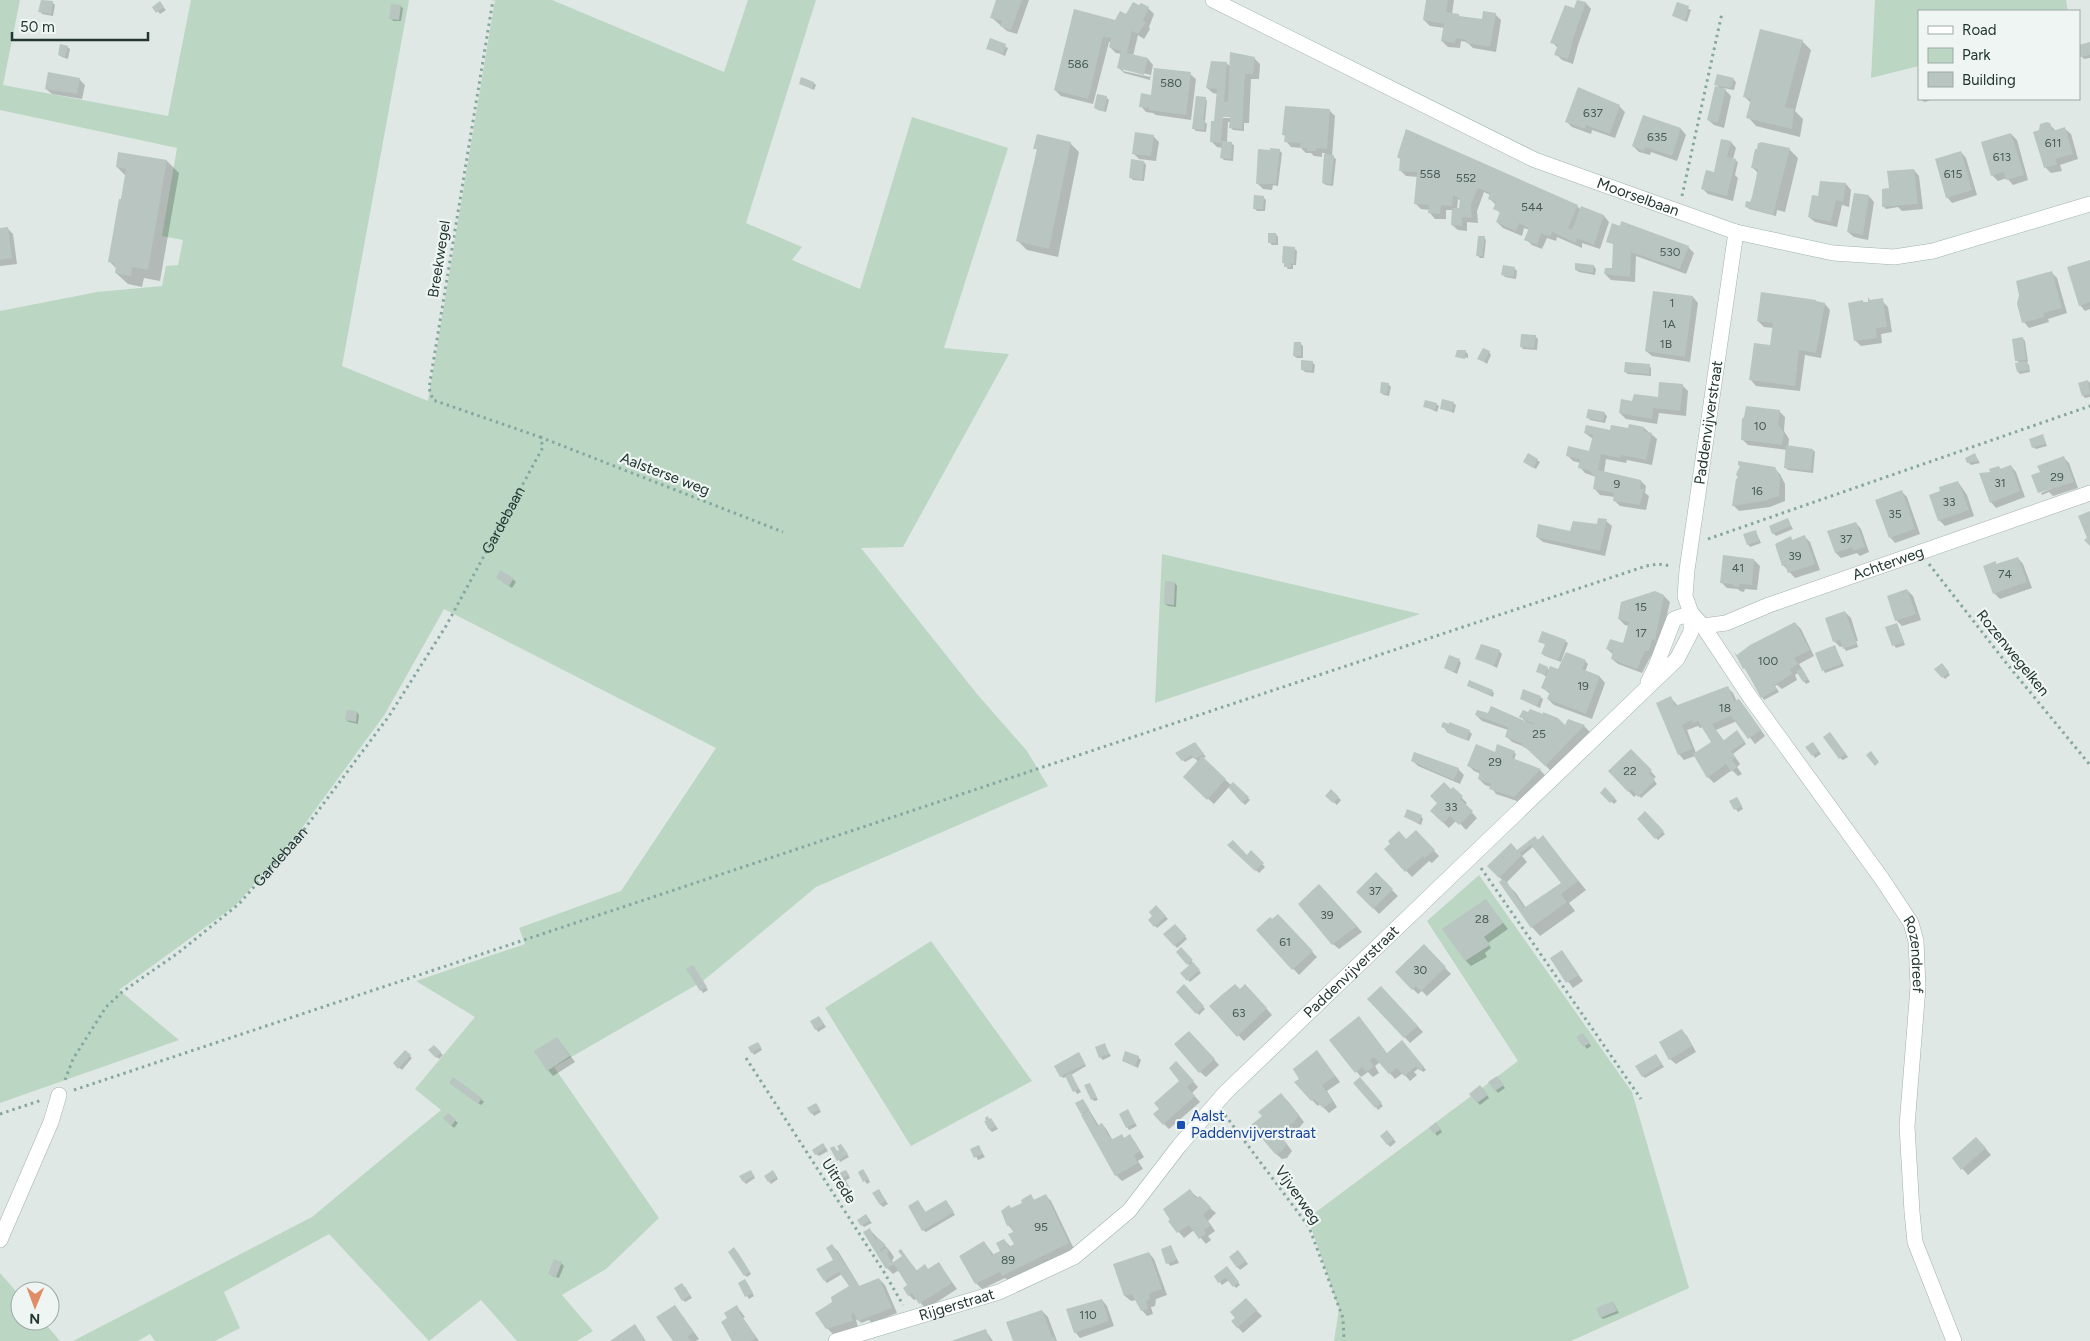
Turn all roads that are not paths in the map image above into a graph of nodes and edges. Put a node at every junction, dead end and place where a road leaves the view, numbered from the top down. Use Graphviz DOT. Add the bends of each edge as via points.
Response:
graph roads {
  1 [pos="1213,0"];
  2 [pos="2090,204"];
  3 [pos="1736,232"];
  4 [pos="2090,493"];
  5 [pos="1691,613"];
  6 [pos="1704,626"];
  7 [pos="59,1095"];
  8 [pos="0,1240"];
  9 [pos="1074,1257"];
  10 [pos="836,1341"];
  11 [pos="1954,1341"];
  1 -- 3 [label="street, Moorselbaan" via="1535,160"];
  2 -- 3 [label="street, Moorselbaan" via="1933,251 1894,257 1833,253"];
  3 -- 5 [label="street, Paddenvijverstraat" via="1687,570 1685,596"];
  4 -- 6 [label="street, Achterweg" via="1726,623"];
  5 -- 6 [label="street"];
  5 -- 9 [label="street, Paddenvijverstraat" via="1674,619 1656,666 1640,696 1215,1103 1129,1211"];
  6 -- 11 [label="street, Rozendreef" via="1750,697 1911,923 1916,940 1918,987 1907,1126 1915,1242"];
  7 -- 8 [label="street" via="52,1122"];
  9 -- 10 [label="street, Rijgerstraat" via="999,1292"];
}
